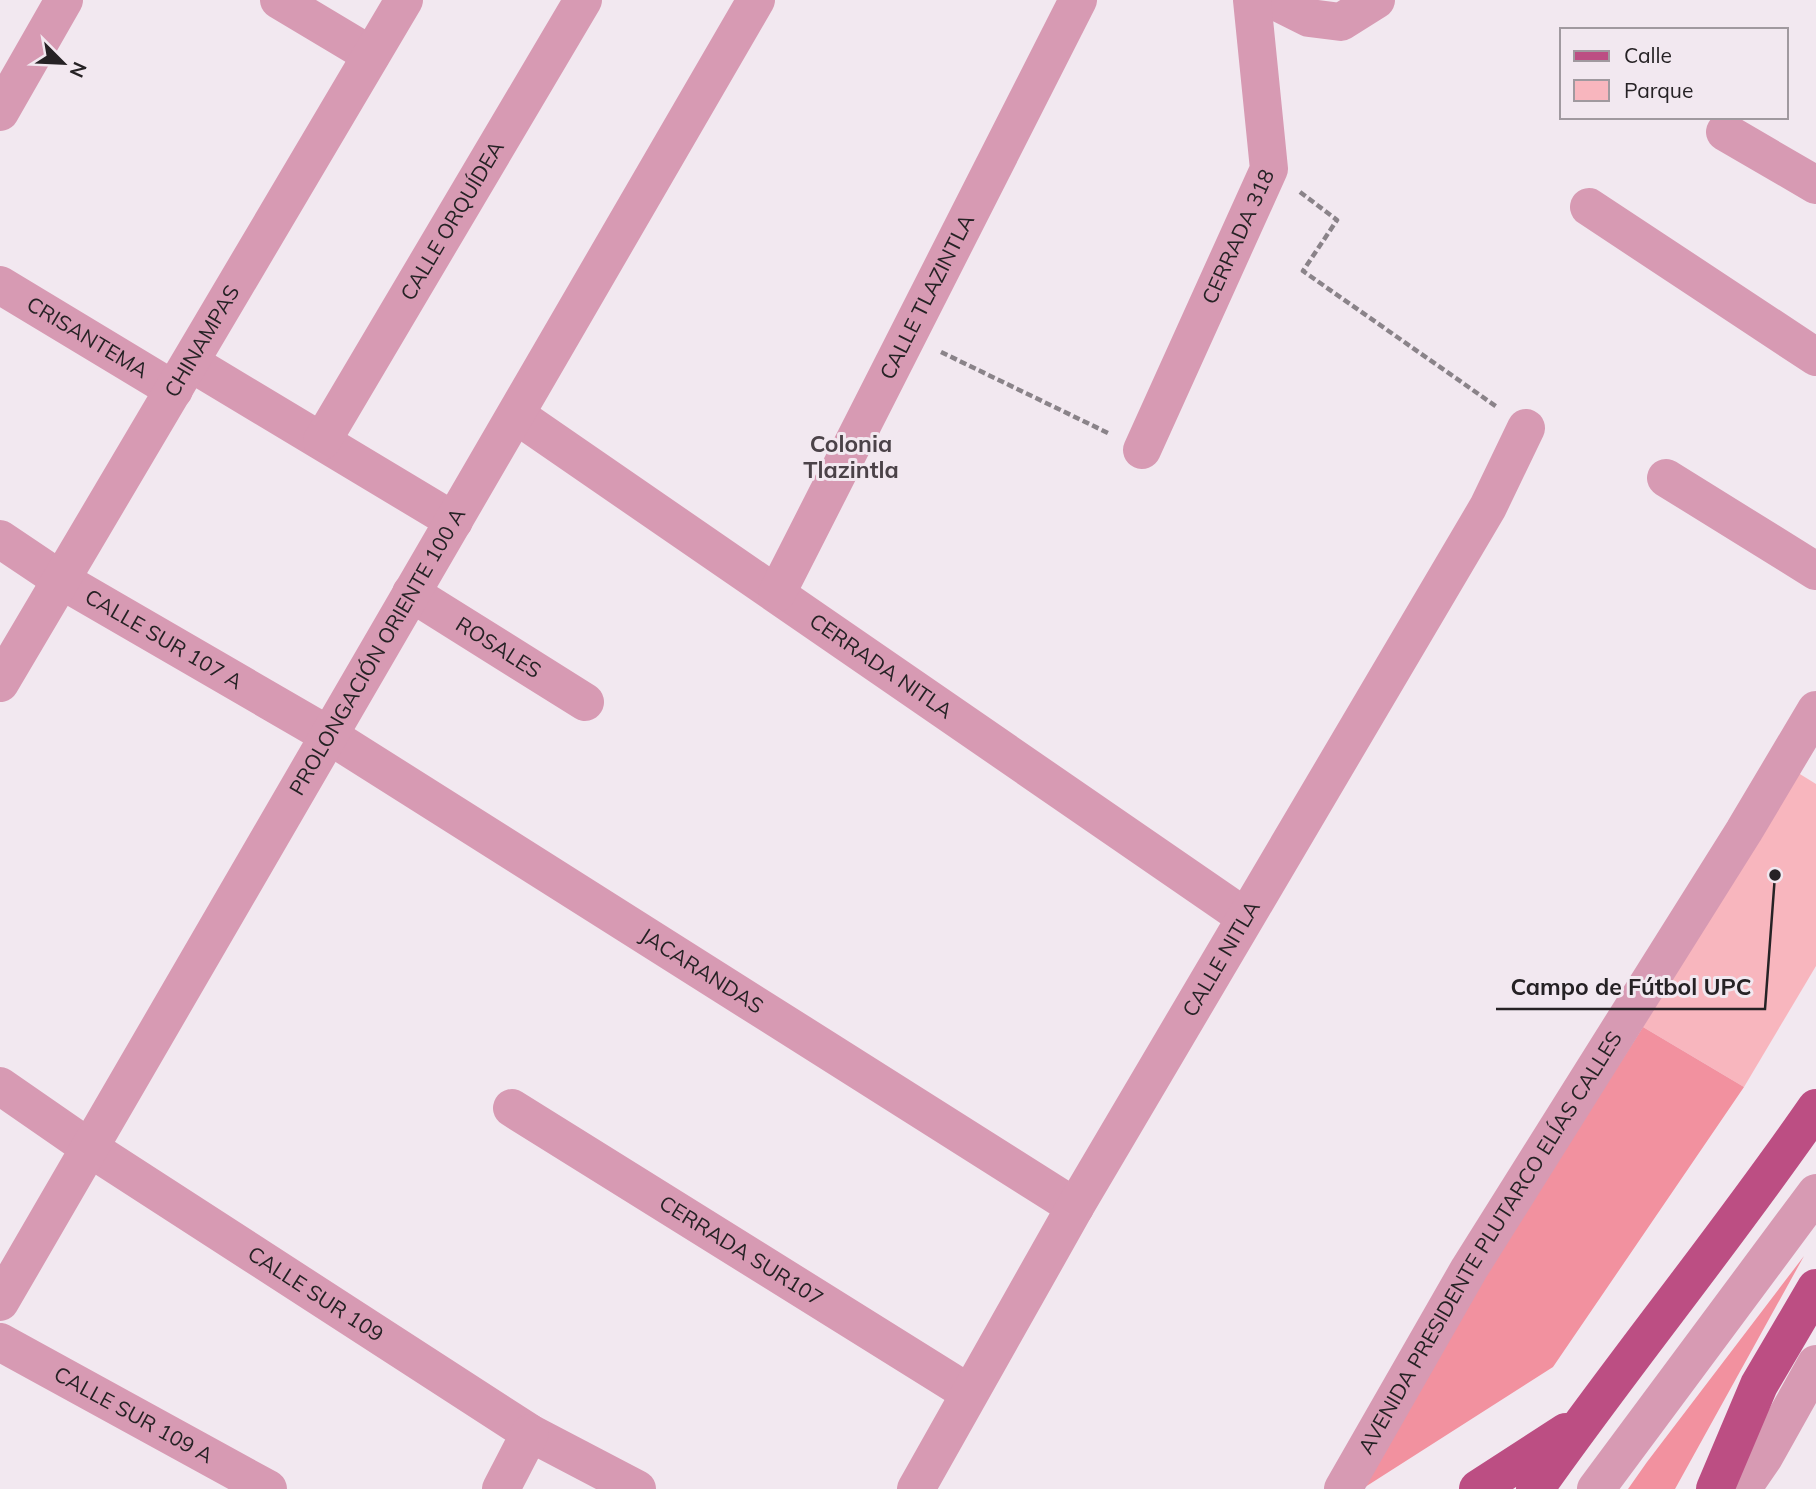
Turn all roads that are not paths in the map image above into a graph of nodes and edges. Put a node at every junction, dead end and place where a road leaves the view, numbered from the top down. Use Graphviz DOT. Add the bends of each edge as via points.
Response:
graph roads {
  1 [pos="64,0"];
  2 [pos="279,0"];
  3 [pos="404,0"];
  4 [pos="583,0"];
  5 [pos="756,0"];
  6 [pos="1078,0"];
  7 [pos="1252,0"];
  8 [pos="1273,0"];
  9 [pos="1376,0"];
  10 [pos="372,55"];
  11 [pos="0,112"];
  12 [pos="1725,132"];
  13 [pos="1816,185"];
  14 [pos="1589,207"];
  15 [pos="0,285"];
  16 [pos="1816,357"];
  17 [pos="182,377"];
  18 [pos="516,415"];
  19 [pos="1526,428"];
  20 [pos="322,441"];
  21 [pos="1142,450"];
  22 [pos="1666,478"];
  23 [pos="454,521"];
  24 [pos="0,539"];
  25 [pos="1816,571"];
  26 [pos="61,580"];
  27 [pos="411,593"];
  28 [pos="777,593"];
  29 [pos="0,683"];
  30 [pos="585,702"];
  31 [pos="1816,710"];
  32 [pos="330,736"];
  33 [pos="1245,916"];
  34 [pos="0,1086"];
  35 [pos="512,1108"];
  36 [pos="1816,1108"];
  37 [pos="91,1149"];
  38 [pos="1816,1193"];
  39 [pos="1075,1208"];
  40 [pos="1816,1288"];
  41 [pos="0,1302"];
  42 [pos="0,1342"];
  43 [pos="1816,1364"];
  44 [pos="970,1392"];
  45 [pos="1582,1422"];
  46 [pos="530,1433"];
  47 [pos="268,1489"];
  48 [pos="500,1489"];
  49 [pos="637,1489"];
  50 [pos="916,1489"];
  51 [pos="1343,1489"];
  52 [pos="1478,1489"];
  53 [pos="1535,1489"];
  54 [pos="1596,1489"];
  55 [pos="1714,1489"];
  56 [pos="1742,1489"];
  1 -- 11 [label="street"];
  2 -- 10 [label="street"];
  3 -- 10 [label="street, CHINAMPAS"];
  4 -- 20 [label="street, CALLE ORQUÍDEA"];
  5 -- 18 [label="street, PROLONGACIÓN ORIENTE 100 A"];
  6 -- 28 [label="street, CALLE TLAZINTLA"];
  7 -- 21 [label="street, CERRADA 318" via="1269,169"];
  8 -- 9 [label="street" via="1310,18 1341,22"];
  10 -- 17 [label="street, CHINAMPAS"];
  12 -- 13 [label="street"];
  14 -- 16 [label="street"];
  15 -- 17 [label="street, CRISANTEMA"];
  17 -- 20 [label="street, CRISANTEMA"];
  17 -- 26 [label="street, CHINAMPAS"];
  18 -- 23 [label="street, PROLONGACIÓN ORIENTE 100 A"];
  18 -- 28 [label="street, CERRADA NITLA"];
  19 -- 33 [label="street, CALLE NITLA" via="1488,507"];
  20 -- 23 [label="street, CRISANTEMA"];
  22 -- 25 [label="street"];
  23 -- 27 [label="street, PROLONGACIÓN ORIENTE 100 A"];
  24 -- 26 [label="street, CALLE SUR 107 A"];
  26 -- 29 [label="street, CHINAMPAS"];
  26 -- 32 [label="street, CALLE SUR 107 A"];
  27 -- 30 [label="street, ROSALES"];
  27 -- 32 [label="street, PROLONGACIÓN ORIENTE 100 A"];
  28 -- 33 [label="street, CERRADA NITLA"];
  31 -- 51 [label="street, AVENIDA PRESIDENTE PLUTARCO ELÍAS CALLES" via="1469,1269"];
  32 -- 37 [label="street, PROLONGACIÓN ORIENTE 100 A"];
  32 -- 39 [label="street, JACARANDAS"];
  33 -- 39 [label="street, CALLE NITLA"];
  34 -- 37 [label="street, CALLE SUR 109"];
  35 -- 44 [label="street, CERRADA SUR107"];
  36 -- 45 [label="main road"];
  37 -- 41 [label="street, PROLONGACIÓN ORIENTE 100 A"];
  37 -- 46 [label="street, CALLE SUR 109"];
  38 -- 54 [label="street"];
  39 -- 44 [label="street, CALLE NITLA"];
  40 -- 55 [label="main road" via="1759,1385"];
  42 -- 47 [label="street, CALLE SUR 109 A"];
  43 -- 56 [label="street"];
  44 -- 50 [label="street, CALLE NITLA"];
  45 -- 52 [label="main road"];
  45 -- 53 [label="main road"];
  46 -- 48 [label="street"];
  46 -- 49 [label="street, CALLE SUR 109"];
}
